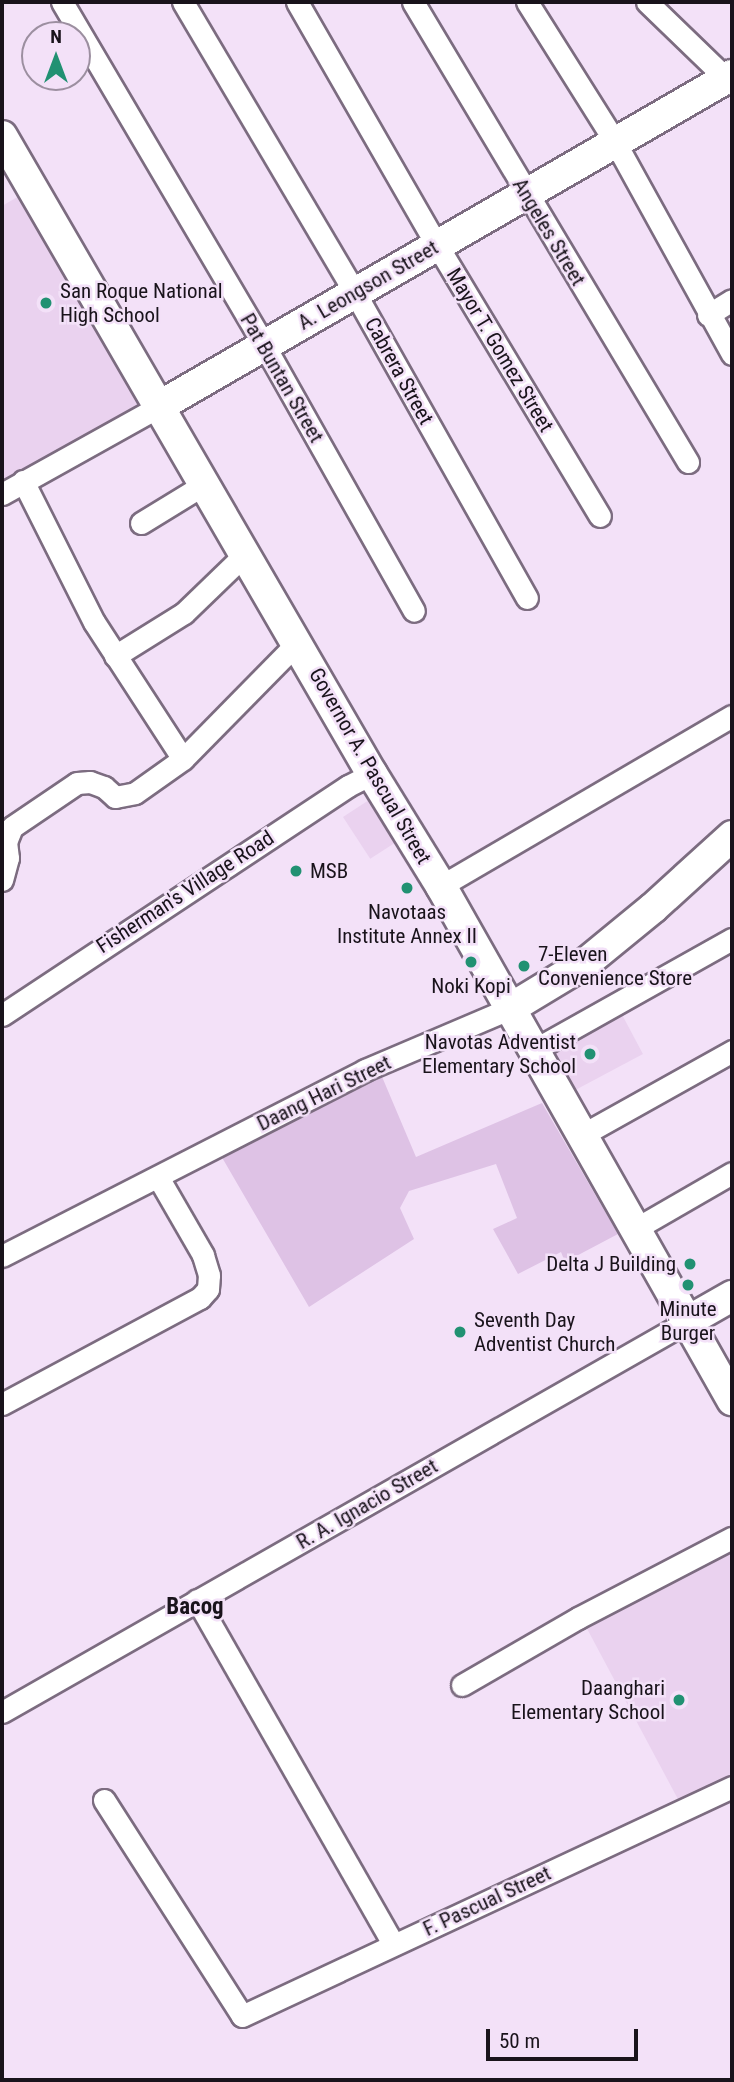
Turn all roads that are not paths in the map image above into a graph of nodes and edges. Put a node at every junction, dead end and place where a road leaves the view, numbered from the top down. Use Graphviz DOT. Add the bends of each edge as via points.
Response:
graph roads {
  1 [pos="62,2"];
  2 [pos="183,2"];
  3 [pos="297,2"];
  4 [pos="413,2"];
  5 [pos="527,2"];
  6 [pos="647,2"];
  7 [pos="730,79"];
  8 [pos="2,136"];
  9 [pos="615,142"];
  10 [pos="526,194"];
  11 [pos="437,245"];
  12 [pos="355,293"];
  13 [pos="732,300"];
  14 [pos="708,315"];
  15 [pos="264,345"];
  16 [pos="732,354"];
  17 [pos="158,407"];
  18 [pos="688,462"];
  19 [pos="23,481"];
  20 [pos="203,485"];
  21 [pos="2,494"];
  22 [pos="600,516"];
  23 [pos="141,523"];
  24 [pos="244,555"];
  25 [pos="527,598"];
  26 [pos="414,611"];
  27 [pos="298,642"];
  28 [pos="115,656"];
  29 [pos="732,716"];
  30 [pos="183,759"];
  31 [pos="372,774"];
  32 [pos="732,836"];
  33 [pos="2,880"];
  34 [pos="441,886"];
  35 [pos="732,939"];
  36 [pos="511,1008"];
  37 [pos="2,1015"];
  38 [pos="534,1050"];
  39 [pos="732,1051"];
  40 [pos="582,1135"];
  41 [pos="732,1174"];
  42 [pos="158,1177"];
  43 [pos="635,1229"];
  44 [pos="2,1256"];
  45 [pos="732,1296"];
  46 [pos="688,1321"];
  47 [pos="732,1400"];
  48 [pos="2,1404"];
  49 [pos="732,1538"];
  50 [pos="197,1600"];
  51 [pos="462,1685"];
  52 [pos="2,1712"];
  53 [pos="732,1787"];
  54 [pos="104,1800"];
  55 [pos="393,1943"];
  1 -- 15 [label="street, Pat Buntan Street"];
  2 -- 12 [label="street, Cabrera Street"];
  3 -- 11 [label="street, Mayor T. Gomez Street"];
  4 -- 10 [label="street, Angeles Street"];
  5 -- 9 [label="street"];
  6 -- 7 [label="street"];
  7 -- 9 [label="main road, A. Leongson Street"];
  8 -- 17 [label="main road, Governor A. Pascual Street"];
  9 -- 10 [label="main road, A. Leongson Street"];
  9 -- 14 [label="street"];
  10 -- 11 [label="main road, A. Leongson Street"];
  10 -- 18 [label="street, Angeles Street"];
  11 -- 12 [label="main road, A. Leongson Street"];
  11 -- 22 [label="street, Mayor T. Gomez Street"];
  12 -- 15 [label="main road, A. Leongson Street"];
  12 -- 25 [label="street, Cabrera Street"];
  13 -- 14 [label="street"];
  14 -- 16 [label="street"];
  15 -- 17 [label="main road, A. Leongson Street"];
  15 -- 26 [label="street, Pat Buntan Street"];
  17 -- 19 [label="street, A. Leongson Street"];
  17 -- 20 [label="main road, Governor A. Pascual Street"];
  19 -- 21 [label="street, A. Leongson Street"];
  19 -- 28 [label="street"];
  20 -- 23 [label="street"];
  20 -- 24 [label="main road, Governor A. Pascual Street"];
  24 -- 27 [label="main road, Governor A. Pascual Street"];
  24 -- 28 [label="street" via="184,613"];
  27 -- 30 [label="street"];
  27 -- 31 [label="main road, Governor A. Pascual Street"];
  28 -- 30 [label="street"];
  29 -- 34 [label="street"];
  30 -- 33 [label="street" via="135,793 115,797 90,782 77,783 52,798 12,827"];
  31 -- 34 [label="main road, Governor A. Pascual Street"];
  31 -- 37 [label="street, Fisherman's Village Road"];
  32 -- 36 [label="main road, Daang Hari Street" via="587,962"];
  34 -- 36 [label="main road, Governor A. Pascual Street"];
  35 -- 38 [label="street"];
  36 -- 38 [label="main road, Governor A. Pascual Street"];
  36 -- 42 [label="street, Daang Hari Street" via="365,1070"];
  38 -- 40 [label="main road, Governor A. Pascual Street"];
  39 -- 40 [label="street"];
  40 -- 43 [label="main road, Governor A. Pascual Street"];
  41 -- 43 [label="street"];
  42 -- 44 [label="street, Daang Hari Street"];
  42 -- 48 [label="street" via="203,1255 208,1289 200,1298"];
  43 -- 46 [label="main road, Governor A. Pascual Street"];
  45 -- 46 [label="main road, R. A. Ignacio Street"];
  46 -- 47 [label="main road, Governor A. Pascual Street"];
  46 -- 50 [label="street, R. A. Ignacio Street"];
  49 -- 51 [label="street"];
  50 -- 52 [label="street, R. A. Ignacio Street"];
  50 -- 55 [label="street"];
  53 -- 55 [label="street, F. Pascual Street"];
  54 -- 55 [label="street, F. Pascual Street" via="242,2016"];
}
